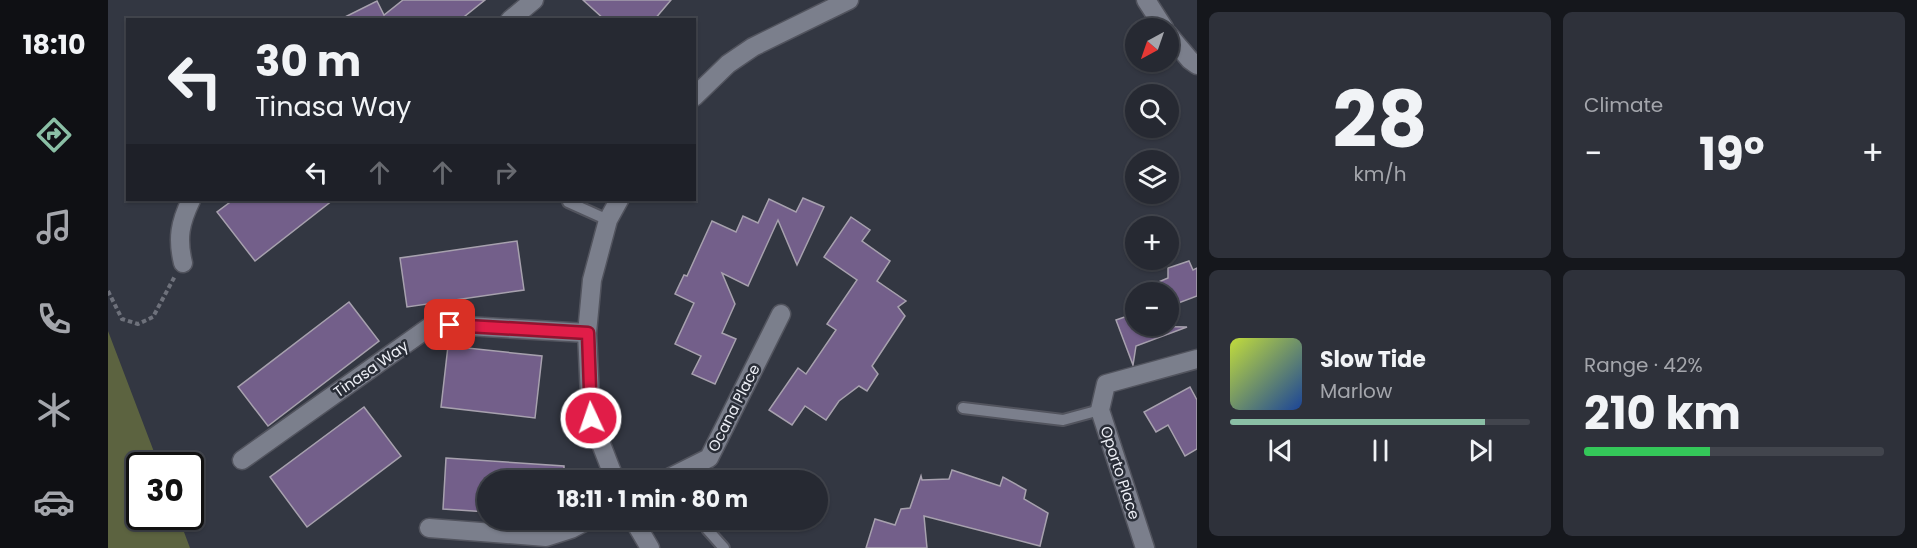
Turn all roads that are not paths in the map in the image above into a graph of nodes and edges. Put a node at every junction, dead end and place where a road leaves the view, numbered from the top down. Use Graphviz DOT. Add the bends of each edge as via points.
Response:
graph roads {
  1 [pos="534,0"];
  2 [pos="849,0"];
  3 [pos="1146,0"];
  4 [pos="518,17"];
  5 [pos="1158,18"];
  6 [pos="1179,46"];
  7 [pos="1197,65"];
  8 [pos="696,95"];
  9 [pos="191,201"];
  10 [pos="568,201"];
  11 [pos="618,201"];
  12 [pos="608,220"];
  13 [pos="183,262"];
  14 [pos="781,314"];
  15 [pos="588,333"];
  16 [pos="1197,359"];
  17 [pos="963,408"];
  18 [pos="1100,410"];
  19 [pos="242,460"];
  20 [pos="611,470"];
  21 [pos="685,470"];
  22 [pos="429,528"];
  23 [pos="568,530"];
  24 [pos="639,530"];
  25 [pos="708,530"];
  26 [pos="650,548"];
  27 [pos="724,548"];
  28 [pos="1145,548"];
  1 -- 4 [label="street"];
  2 -- 8 [label="street" via="753,46"];
  3 -- 5 [label="street"];
  6 -- 7 [label="street"];
  9 -- 13 [label="street" via="181,221 178,241"];
  10 -- 12 [label="lane"];
  11 -- 12 [label="street"];
  12 -- 15 [label="street" via="592,280"];
  14 -- 21 [label="street, Ocana Place" via="709,458"];
  15 -- 19 [label="street, Tinasa Way" via="450,325 428,328"];
  15 -- 20 [label="street" via="591,418"];
  16 -- 18 [label="street, Oporto Place" via="1106,384"];
  17 -- 18 [label="lane" via="1063,420"];
  18 -- 28 [label="street, Oporto Place"];
  22 -- 23 [label="street" via="546,537"];
  24 -- 26 [label="street"];
  25 -- 27 [label="lane"];
}
